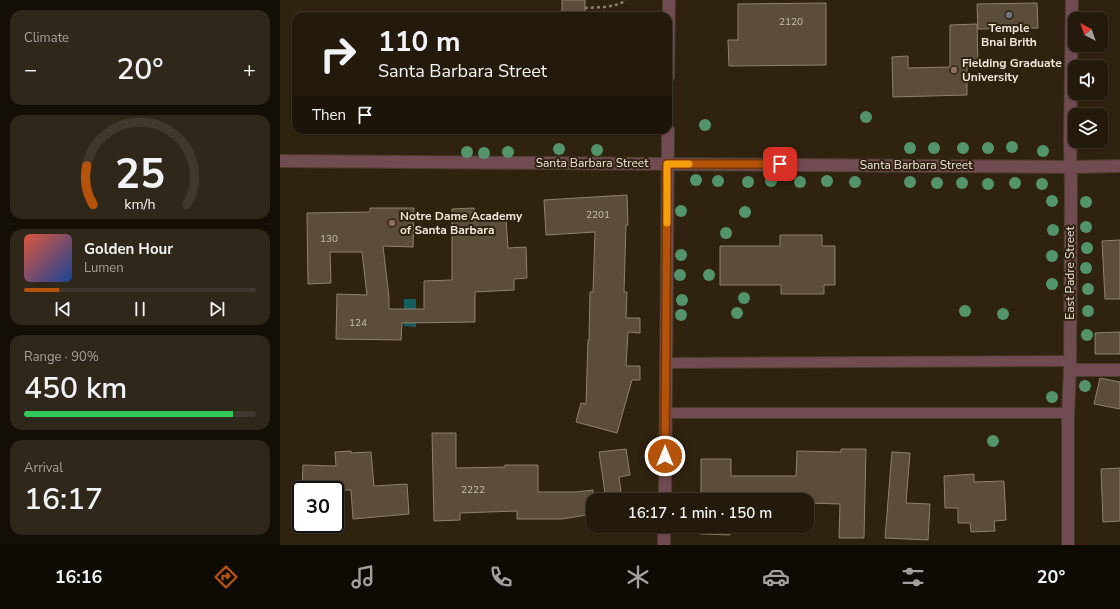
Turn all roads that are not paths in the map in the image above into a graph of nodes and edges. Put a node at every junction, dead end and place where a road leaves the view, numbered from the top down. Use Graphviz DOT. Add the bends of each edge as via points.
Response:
graph roads {
  1 [pos="669,0"];
  2 [pos="1072,0"];
  3 [pos="669,12"];
  4 [pos="668,134"];
  5 [pos="280,161"];
  6 [pos="667,164"];
  7 [pos="1120,166"];
  8 [pos="1071,167"];
  9 [pos="666,362"];
  10 [pos="1070,366"];
  11 [pos="1120,370"];
  12 [pos="665,412"];
  13 [pos="1068,413"];
  14 [pos="665,493"];
  15 [pos="664,533"];
  16 [pos="664,545"];
  17 [pos="1068,545"];
  1 -- 3 [label="street"];
  2 -- 8 [label="street, East Padre Street"];
  4 -- 6 [label="street"];
  5 -- 6 [label="street, Santa Barbara Street"];
  6 -- 8 [label="street, Santa Barbara Street"];
  6 -- 9 [label="street"];
  7 -- 8 [label="street, Santa Barbara Street"];
  8 -- 10 [label="street, East Padre Street"];
  9 -- 10 [label="lane"];
  9 -- 12 [label="street"];
  10 -- 11 [label="street"];
  10 -- 13 [label="street, East Padre Street"];
  12 -- 13 [label="lane"];
  12 -- 14 [label="street"];
  13 -- 17 [label="street, East Padre Street"];
  15 -- 16 [label="street"];
}
